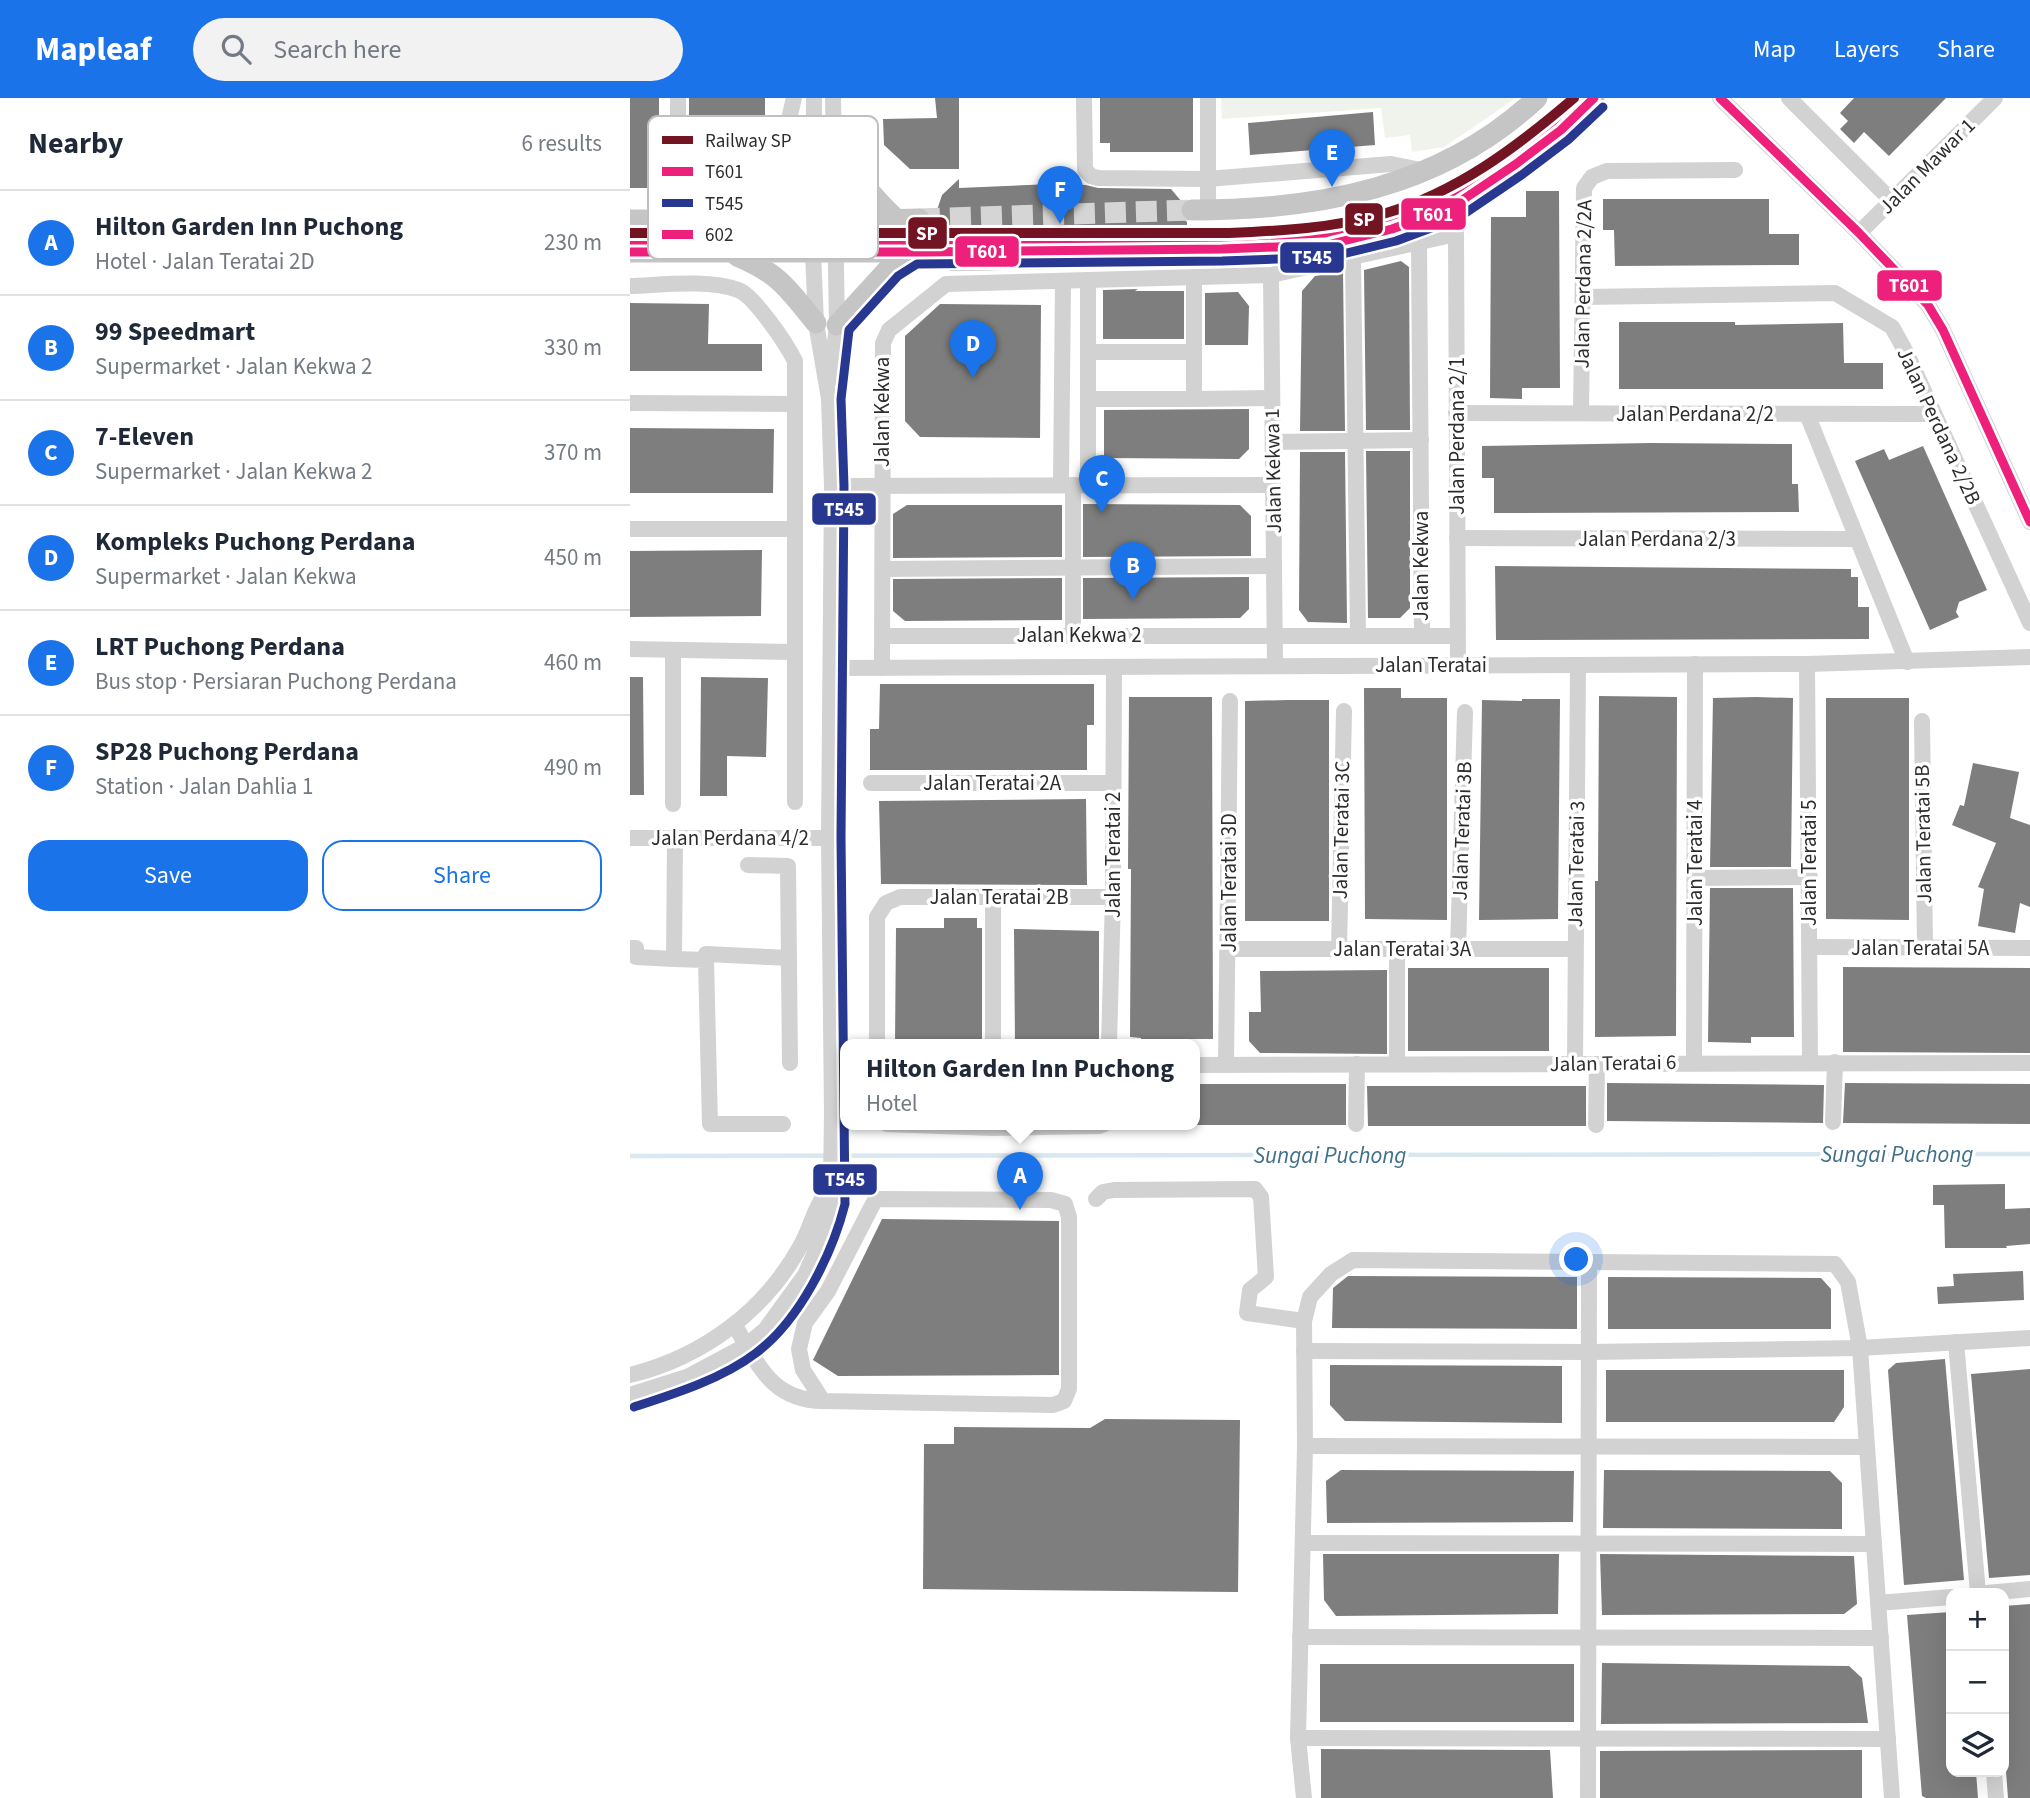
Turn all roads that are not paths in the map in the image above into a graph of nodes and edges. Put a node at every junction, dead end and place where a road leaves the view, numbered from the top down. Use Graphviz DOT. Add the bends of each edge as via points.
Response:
graph roads {
  1 [pos="678,98"];
  2 [pos="794,98"];
  3 [pos="814,98"];
  4 [pos="833,98"];
  5 [pos="1084,98"];
  6 [pos="1208,98"];
  7 [pos="1537,98"];
  8 [pos="1594,98"];
  9 [pos="1720,98"];
  10 [pos="1995,98"];
  11 [pos="1797,101"];
  12 [pos="678,116"];
  13 [pos="790,116"];
  14 [pos="818,116"];
  15 [pos="829,116"];
  16 [pos="1735,170"];
  17 [pos="1428,171"];
  18 [pos="1208,179"];
  19 [pos="1892,201"];
  20 [pos="878,202"];
  21 [pos="1452,207"];
  22 [pos="1200,210"];
  23 [pos="896,219"];
  24 [pos="919,219"];
  25 [pos="630,220"];
  26 [pos="648,220"];
  27 [pos="878,220"];
  28 [pos="1859,233"];
  29 [pos="1456,234"];
  30 [pos="1419,244"];
  31 [pos="1181,250"];
  32 [pos="630,252"];
  33 [pos="648,252"];
  34 [pos="878,252"];
  35 [pos="1353,258"];
  36 [pos="744,259"];
  37 [pos="814,259"];
  38 [pos="835,259"];
  39 [pos="1271,275"];
  40 [pos="1194,277"];
  41 [pos="1088,280"];
  42 [pos="1063,281"];
  43 [pos="630,286"];
  44 [pos="1584,297"];
  45 [pos="827,324"];
  46 [pos="1088,352"];
  47 [pos="1194,352"];
  48 [pos="1272,398"];
  49 [pos="1088,399"];
  50 [pos="1194,399"];
  51 [pos="630,402"];
  52 [pos="795,404"];
  53 [pos="1457,413"];
  54 [pos="1581,413"];
  55 [pos="1807,414"];
  56 [pos="1934,414"];
  57 [pos="1421,440"];
  58 [pos="1356,441"];
  59 [pos="1273,442"];
  60 [pos="882,485"];
  61 [pos="1074,485"];
  62 [pos="1273,485"];
  63 [pos="832,486"];
  64 [pos="2030,522"];
  65 [pos="795,528"];
  66 [pos="630,529"];
  67 [pos="1457,538"];
  68 [pos="1857,539"];
  69 [pos="1274,566"];
  70 [pos="1073,568"];
  71 [pos="883,569"];
  72 [pos="2030,623"];
  73 [pos="1073,635"];
  74 [pos="1275,635"];
  75 [pos="1359,635"];
  76 [pos="883,636"];
  77 [pos="1422,636"];
  78 [pos="1457,636"];
  79 [pos="630,649"];
  80 [pos="673,650"];
  81 [pos="795,652"];
  82 [pos="2030,657"];
  83 [pos="1907,662"];
  84 [pos="1695,664"];
  85 [pos="1807,664"];
  86 [pos="1458,665"];
  87 [pos="1578,665"];
  88 [pos="1275,666"];
  89 [pos="1114,667"];
  90 [pos="831,668"];
  91 [pos="882,668"];
  92 [pos="1230,701"];
  93 [pos="1344,711"];
  94 [pos="1465,712"];
  95 [pos="1922,721"];
  96 [pos="871,783"];
  97 [pos="1113,783"];
  98 [pos="795,802"];
  99 [pos="673,804"];
  100 [pos="630,838"];
  101 [pos="675,838"];
  102 [pos="829,838"];
  103 [pos="748,865"];
  104 [pos="1810,877"];
  105 [pos="1695,878"];
  106 [pos="993,897"];
  107 [pos="1113,897"];
  108 [pos="1810,947"];
  109 [pos="630,948"];
  110 [pos="1926,948"];
  111 [pos="2030,948"];
  112 [pos="1229,950"];
  113 [pos="1339,950"];
  114 [pos="1397,950"];
  115 [pos="1458,950"];
  116 [pos="1575,950"];
  117 [pos="789,958"];
  118 [pos="674,960"];
  119 [pos="706,960"];
  120 [pos="877,1039"];
  121 [pos="993,1039"];
  122 [pos="1109,1039"];
  123 [pos="1694,1062"];
  124 [pos="1810,1062"];
  125 [pos="1835,1062"];
  126 [pos="790,1063"];
  127 [pos="1597,1063"];
  128 [pos="2030,1063"];
  129 [pos="1357,1064"];
  130 [pos="1397,1064"];
  131 [pos="1575,1064"];
  132 [pos="1200,1065"];
  133 [pos="1226,1065"];
  134 [pos="1833,1122"];
  135 [pos="783,1124"];
  136 [pos="1356,1124"];
  137 [pos="1596,1125"];
  138 [pos="831,1179"];
  139 [pos="1096,1199"];
  140 [pos="1589,1262"];
  141 [pos="1304,1321"];
  142 [pos="735,1326"];
  143 [pos="2030,1338"];
  144 [pos="1956,1342"];
  145 [pos="747,1345"];
  146 [pos="1860,1348"];
  147 [pos="1304,1352"];
  148 [pos="1589,1352"];
  149 [pos="630,1375"];
  150 [pos="630,1395"];
  151 [pos="823,1401"];
  152 [pos="1305,1446"];
  153 [pos="1589,1446"];
  154 [pos="1867,1447"];
  155 [pos="1303,1543"];
  156 [pos="1589,1543"];
  157 [pos="1874,1544"];
  158 [pos="1978,1588"];
  159 [pos="2030,1589"];
  160 [pos="2009,1591"];
  161 [pos="1946,1597"];
  162 [pos="1878,1603"];
  163 [pos="1300,1637"];
  164 [pos="1589,1637"];
  165 [pos="1881,1638"];
  166 [pos="1298,1738"];
  167 [pos="1588,1738"];
  168 [pos="1888,1739"];
  169 [pos="1994,1777"];
  170 [pos="1304,1798"];
  171 [pos="1588,1798"];
  172 [pos="1892,1798"];
  173 [pos="1996,1798"];
  1 -- 12 [label="street"];
  2 -- 13 [label="street"];
  3 -- 14 [label="street"];
  4 -- 15 [label="street"];
  5 -- 18 [label="street" via="1085,170 1091,176"];
  6 -- 18 [label="street"];
  7 -- 17 [label="main road" via="1476,145"];
  8 -- 21 [label="main road" via="1561,130"];
  9 -- 28 [label="street"];
  10 -- 19 [label="street, Jalan Mawar 1"];
  11 -- 19 [label="street"];
  16 -- 44 [label="street, Jalan Perdana 2/2A" via="1607,171 1592,177 1584,188"];
  17 -- 18 [label="street" via="1391,164"];
  17 -- 22 [label="main road" via="1361,193 1301,205"];
  18 -- 22 [label="street"];
  19 -- 28 [label="street, Jalan Mawar 1"];
  20 -- 23 [label="main road"];
  21 -- 29 [label="street, Jalan Perdana 2/1"];
  21 -- 31 [label="main road" via="1392,229 1327,244"];
  23 -- 24 [label="main road"];
  23 -- 27 [label="main road"];
  25 -- 26 [label="main road"];
  28 -- 64 [label="street" via="1928,305 1943,330"];
  29 -- 30 [label="street, Jalan Kekwa"];
  29 -- 53 [label="street, Jalan Perdana 2/1"];
  30 -- 35 [label="street, Jalan Kekwa"];
  30 -- 57 [label="street, Jalan Kekwa"];
  32 -- 33 [label="main road"];
  34 -- 45 [label="main road" via="919,252 890,267"];
  35 -- 39 [label="street, Jalan Kekwa"];
  35 -- 58 [label="street"];
  36 -- 45 [label="main road" via="779,278"];
  37 -- 45 [label="street"];
  38 -- 45 [label="street"];
  39 -- 40 [label="street, Jalan Kekwa"];
  39 -- 48 [label="street, Jalan Kekwa 1"];
  40 -- 41 [label="street, Jalan Kekwa"];
  40 -- 47 [label="street"];
  41 -- 42 [label="street, Jalan Kekwa"];
  41 -- 46 [label="street"];
  42 -- 60 [label="street, Jalan Kekwa" via="946,284 889,330 883,343"];
  42 -- 61 [label="street"];
  43 -- 52 [label="street" via="716,285 741,291 784,339 795,361"];
  44 -- 54 [label="street, Jalan Perdana 2/2A"];
  44 -- 56 [label="street, Jalan Perdana 2/2B" via="1835,293 1892,327"];
  45 -- 63 [label="street"];
  46 -- 47 [label="street"];
  46 -- 49 [label="street"];
  47 -- 50 [label="street"];
  48 -- 50 [label="street"];
  48 -- 59 [label="street, Jalan Kekwa 1"];
  49 -- 50 [label="street"];
  49 -- 61 [label="street"];
  51 -- 52 [label="street"];
  52 -- 65 [label="street"];
  53 -- 54 [label="street, Jalan Perdana 2/2"];
  53 -- 67 [label="street, Jalan Perdana 2/1"];
  54 -- 55 [label="street, Jalan Perdana 2/2"];
  55 -- 56 [label="street, Jalan Perdana 2/2"];
  55 -- 68 [label="street"];
  56 -- 72 [label="street, Jalan Perdana 2/2B"];
  57 -- 58 [label="street"];
  57 -- 77 [label="street, Jalan Kekwa"];
  58 -- 59 [label="street"];
  58 -- 75 [label="street"];
  59 -- 62 [label="street, Jalan Kekwa 1"];
  60 -- 61 [label="street"];
  60 -- 63 [label="street"];
  60 -- 71 [label="street, Jalan Kekwa"];
  61 -- 62 [label="street"];
  61 -- 70 [label="street"];
  62 -- 69 [label="street, Jalan Kekwa 1"];
  63 -- 90 [label="street"];
  65 -- 66 [label="street"];
  65 -- 81 [label="street"];
  67 -- 68 [label="street, Jalan Perdana 2/3"];
  67 -- 78 [label="street, Jalan Perdana 2/1"];
  68 -- 83 [label="street"];
  69 -- 70 [label="street"];
  69 -- 74 [label="street, Jalan Kekwa 1"];
  70 -- 71 [label="street"];
  70 -- 73 [label="street"];
  71 -- 76 [label="street, Jalan Kekwa"];
  73 -- 74 [label="street, Jalan Kekwa 2"];
  73 -- 76 [label="street, Jalan Kekwa 2"];
  74 -- 75 [label="street, Jalan Kekwa 2"];
  74 -- 88 [label="street, Jalan Kekwa 1"];
  75 -- 77 [label="street, Jalan Kekwa 2"];
  76 -- 91 [label="street, Jalan Kekwa"];
  77 -- 78 [label="street, Jalan Kekwa 2"];
  78 -- 86 [label="street, Jalan Perdana 2/1"];
  79 -- 80 [label="street"];
  80 -- 81 [label="street"];
  80 -- 99 [label="street"];
  81 -- 98 [label="street"];
  82 -- 83 [label="street, Jalan Teratai"];
  83 -- 85 [label="street, Jalan Teratai"];
  84 -- 85 [label="street, Jalan Teratai"];
  84 -- 87 [label="street, Jalan Teratai"];
  84 -- 105 [label="street, Jalan Teratai 4"];
  85 -- 104 [label="street, Jalan Teratai 5"];
  86 -- 87 [label="street, Jalan Teratai"];
  86 -- 88 [label="street, Jalan Teratai"];
  87 -- 116 [label="street, Jalan Teratai 3"];
  88 -- 89 [label="street, Jalan Teratai"];
  89 -- 91 [label="street, Jalan Teratai"];
  89 -- 97 [label="street, Jalan Teratai 2"];
  90 -- 91 [label="street, Jalan Teratai"];
  90 -- 102 [label="street"];
  92 -- 112 [label="street, Jalan Teratai 3D"];
  93 -- 113 [label="street, Jalan Teratai 3C"];
  94 -- 115 [label="street, Jalan Teratai 3B"];
  95 -- 110 [label="street, Jalan Teratai 5B"];
  96 -- 97 [label="street, Jalan Teratai 2A"];
  97 -- 107 [label="street, Jalan Teratai 2"];
  100 -- 101 [label="street, Jalan Perdana 4/2"];
  101 -- 102 [label="street, Jalan Perdana 4/2"];
  101 -- 118 [label="street"];
  102 -- 138 [label="street"];
  103 -- 117 [label="street" via="788,866"];
  104 -- 105 [label="street"];
  104 -- 108 [label="street, Jalan Teratai 5"];
  105 -- 123 [label="street, Jalan Teratai 4"];
  106 -- 107 [label="street, Jalan Teratai 2B"];
  106 -- 120 [label="street, Jalan Teratai 2B" via="900,897 886,903 877,916"];
  106 -- 121 [label="street"];
  107 -- 122 [label="street, Jalan Teratai 2"];
  108 -- 110 [label="street, Jalan Teratai 5A"];
  108 -- 124 [label="street, Jalan Teratai 5"];
  109 -- 118 [label="street" via="636,948 636,957"];
  110 -- 111 [label="street, Jalan Teratai 5A"];
  112 -- 113 [label="street, Jalan Teratai 3A"];
  112 -- 133 [label="street, Jalan Teratai 3D"];
  113 -- 114 [label="street, Jalan Teratai 3A"];
  114 -- 115 [label="street, Jalan Teratai 3A"];
  114 -- 130 [label="street"];
  115 -- 116 [label="street, Jalan Teratai 3A"];
  116 -- 131 [label="street, Jalan Teratai 3"];
  117 -- 119 [label="street" via="706,954"];
  117 -- 126 [label="street"];
  118 -- 119 [label="street"];
  119 -- 135 [label="street" via="710,1124"];
  123 -- 124 [label="street, Jalan Teratai 6"];
  123 -- 127 [label="street, Jalan Teratai 6"];
  124 -- 125 [label="street, Jalan Teratai 6"];
  125 -- 128 [label="street, Jalan Teratai 6"];
  125 -- 134 [label="street"];
  127 -- 131 [label="street, Jalan Teratai 6"];
  127 -- 137 [label="street"];
  129 -- 130 [label="street, Jalan Teratai 6"];
  129 -- 133 [label="street, Jalan Teratai 6"];
  129 -- 136 [label="street"];
  130 -- 131 [label="street, Jalan Teratai 6"];
  132 -- 133 [label="street, Jalan Teratai 6"];
  138 -- 142 [label="street" via="789,1266"];
  138 -- 145 [label="street" via="833,1202 806,1275"];
  139 -- 141 [label="street" via="1114,1190 1255,1189 1261,1197 1266,1277 1250,1290 1247,1313"];
  140 -- 141 [label="street" via="1353,1260 1331,1274 1310,1297"];
  140 -- 146 [label="street" via="1835,1264 1848,1282"];
  140 -- 148 [label="street"];
  141 -- 147 [label="street"];
  142 -- 145 [label="street"];
  142 -- 149 [label="street" via="681,1358"];
  143 -- 144 [label="street"];
  144 -- 146 [label="street"];
  144 -- 158 [label="street"];
  145 -- 150 [label="street" via="687,1377"];
  145 -- 151 [label="street" via="769,1380 782,1391 806,1401"];
  146 -- 148 [label="street"];
  146 -- 154 [label="street"];
  147 -- 148 [label="street"];
  147 -- 152 [label="street"];
  148 -- 153 [label="street"];
  151 -- 151 [label="street" via="803,1370 799,1349 805,1323 828,1291 874,1202 1051,1200 1065,1204 1069,1217 1069,1389 1065,1401 1053,1405"];
  152 -- 153 [label="street"];
  152 -- 155 [label="street"];
  153 -- 154 [label="street"];
  153 -- 156 [label="street"];
  154 -- 157 [label="street"];
  155 -- 156 [label="street"];
  155 -- 163 [label="street"];
  156 -- 157 [label="street"];
  156 -- 164 [label="street"];
  157 -- 162 [label="street"];
  159 -- 160 [label="street"];
  161 -- 162 [label="street"];
  162 -- 165 [label="street"];
  163 -- 164 [label="street"];
  163 -- 166 [label="street"];
  164 -- 165 [label="street"];
  164 -- 167 [label="street"];
  165 -- 168 [label="street"];
  166 -- 167 [label="street"];
  166 -- 170 [label="street"];
  167 -- 168 [label="street"];
  167 -- 171 [label="street"];
  168 -- 172 [label="street"];
  169 -- 173 [label="street"];
}
